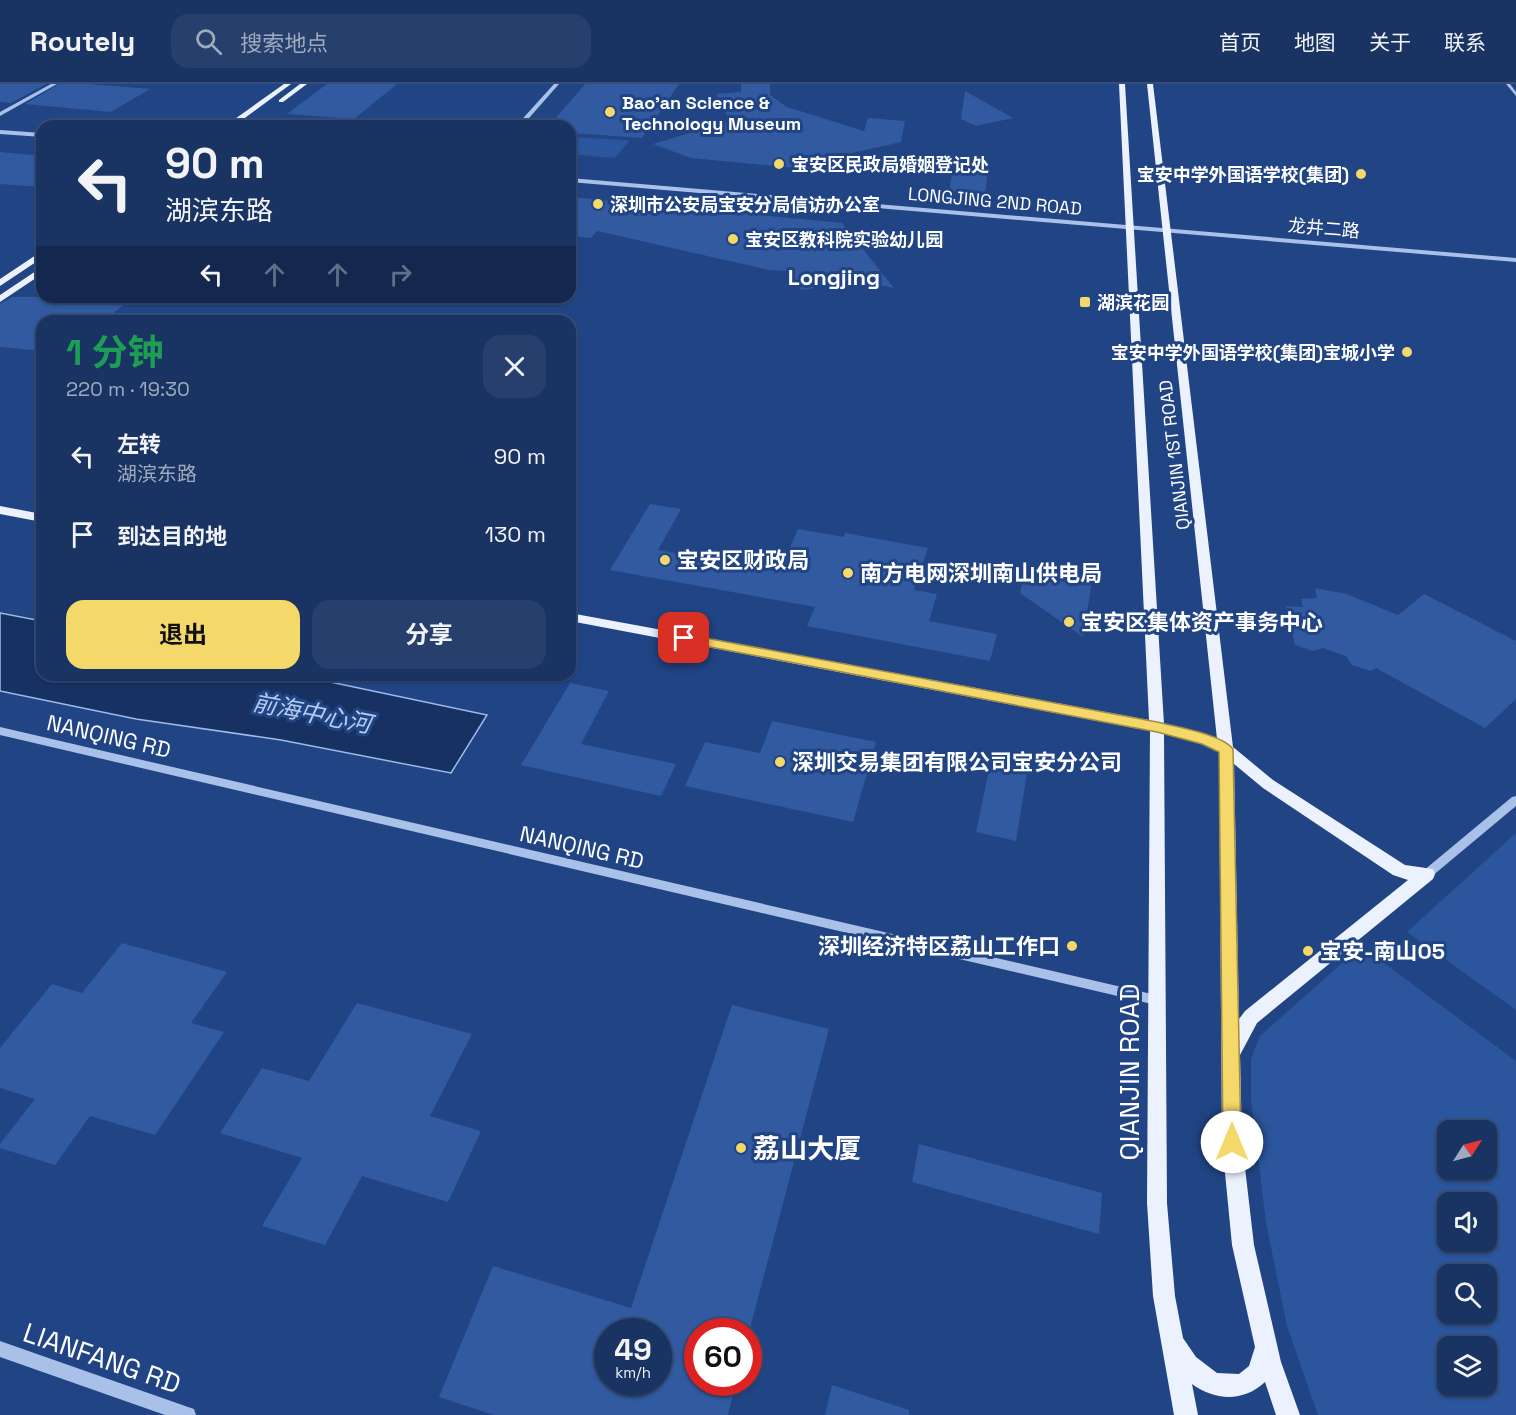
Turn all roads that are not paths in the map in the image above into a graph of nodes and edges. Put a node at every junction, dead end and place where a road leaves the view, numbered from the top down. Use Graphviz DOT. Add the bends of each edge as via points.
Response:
graph roads {
  1 [pos="56,84"];
  2 [pos="288,84"];
  3 [pos="304,84"];
  4 [pos="557,84"];
  5 [pos="1122,84"];
  6 [pos="1150,84"];
  7 [pos="1508,84"];
  8 [pos="1516,95"];
  9 [pos="276,105"];
  10 [pos="0,114"];
  11 [pos="237,120"];
  12 [pos="524,120"];
  13 [pos="0,132"];
  14 [pos="36,135"];
  15 [pos="576,181"];
  16 [pos="1130,227"];
  17 [pos="1165,230"];
  18 [pos="36,258"];
  19 [pos="1516,260"];
  20 [pos="36,274"];
  21 [pos="0,283"];
  22 [pos="0,299"];
  23 [pos="0,510"];
  24 [pos="36,517"];
  25 [pos="576,618"];
  26 [pos="1157,727"];
  27 [pos="0,731"];
  28 [pos="1226,749"];
  29 [pos="1516,800"];
  30 [pos="1427,874"];
  31 [pos="1156,1000"];
  32 [pos="1232,1054"];
  33 [pos="1173,1339"];
  34 [pos="1267,1345"];
  35 [pos="0,1349"];
  36 [pos="188,1415"];
  37 [pos="1186,1415"];
  38 [pos="1288,1415"];
  1 -- 10 [label="street"];
  2 -- 11 [label="main road"];
  3 -- 9 [label="main road"];
  4 -- 12 [label="street"];
  5 -- 16 [label="main road, QIANJIN 1ST ROAD"];
  6 -- 17 [label="main road, QIANJIN 1ST ROAD"];
  7 -- 8 [label="street"];
  13 -- 14 [label="street"];
  15 -- 16 [label="street, LONGJING 2ND ROAD"];
  16 -- 17 [label="street, 龙井二路"];
  16 -- 26 [label="main road, QIANJIN 1ST ROAD"];
  17 -- 19 [label="street, 龙井二路"];
  17 -- 28 [label="main road, QIANJIN 1ST ROAD"];
  18 -- 21 [label="main road"];
  20 -- 22 [label="main road"];
  23 -- 24 [label="main road"];
  25 -- 26 [label="main road"];
  26 -- 28 [label="main road"];
  26 -- 31 [label="main road, QIANJIN ROAD"];
  27 -- 31 [label="street, NANQING RD"];
  28 -- 30 [label="main road" via="1268,784 1399,870"];
  28 -- 32 [label="main road"];
  29 -- 30 [label="street"];
  30 -- 32 [label="main road" via="1251,1017"];
  31 -- 33 [label="main road, QIANJIN ROAD" via="1156,1203 1164,1296"];
  32 -- 34 [label="main road" via="1232,1142 1244,1245"];
  33 -- 34 [label="main road" via="1192,1370 1223,1386 1252,1381 1261,1371"];
  33 -- 37 [label="main road, QIANJIN ROAD"];
  34 -- 38 [label="main road"];
  35 -- 36 [label="street, LIANFANG RD"];
}
